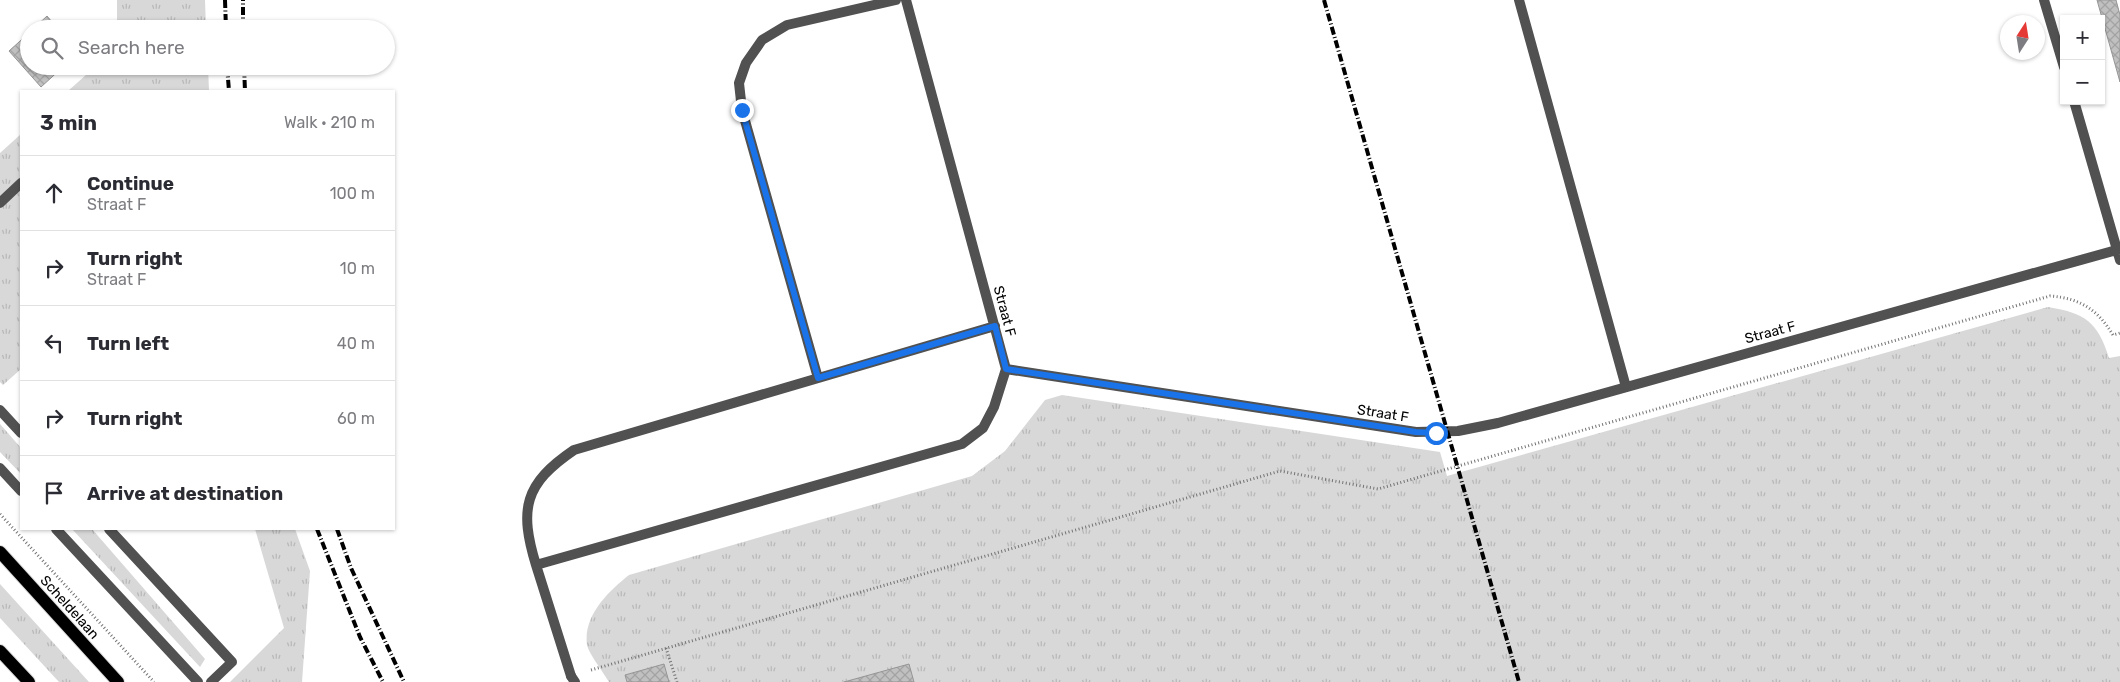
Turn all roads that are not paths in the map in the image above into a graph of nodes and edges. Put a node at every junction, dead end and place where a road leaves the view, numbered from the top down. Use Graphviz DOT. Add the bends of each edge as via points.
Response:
graph roads {
  1 [pos="896,0"];
  2 [pos="906,0"];
  3 [pos="1520,0"];
  4 [pos="2044,0"];
  5 [pos="2062,60"];
  6 [pos="2075,105"];
  7 [pos="20,184"];
  8 [pos="0,203"];
  9 [pos="2119,253"];
  10 [pos="995,326"];
  11 [pos="1006,369"];
  12 [pos="818,378"];
  13 [pos="1626,387"];
  14 [pos="0,410"];
  15 [pos="20,432"];
  16 [pos="0,468"];
  17 [pos="20,490"];
  18 [pos="57,530"];
  19 [pos="111,530"];
  20 [pos="0,552"];
  21 [pos="536,565"];
  22 [pos="0,651"];
  23 [pos="573,679"];
  24 [pos="29,682"];
  25 [pos="118,682"];
  26 [pos="198,682"];
  27 [pos="211,682"];
  1 -- 12 [label="lane" via="787,25 762,40 746,63 739,83 742,110"];
  2 -- 10 [label="lane, Straat F"];
  3 -- 13 [label="lane"];
  4 -- 5 [label="lane"];
  6 -- 9 [label="lane, Straat F"];
  7 -- 8 [label="lane"];
  9 -- 13 [label="lane, Straat F"];
  10 -- 11 [label="lane, Straat F"];
  10 -- 12 [label="lane"];
  11 -- 13 [label="lane, Straat F" via="1436,433 1479,428"];
  11 -- 21 [label="lane" via="994,407 983,428 962,444"];
  12 -- 21 [label="lane" via="574,450 538,482 528,505 527,535"];
  14 -- 15 [label="lane"];
  16 -- 17 [label="lane"];
  18 -- 26 [label="lane"];
  19 -- 27 [label="lane" via="232,662"];
  20 -- 25 [label="main road, Scheldelaan"];
  21 -- 23 [label="lane"];
  22 -- 24 [label="main road"];
}
